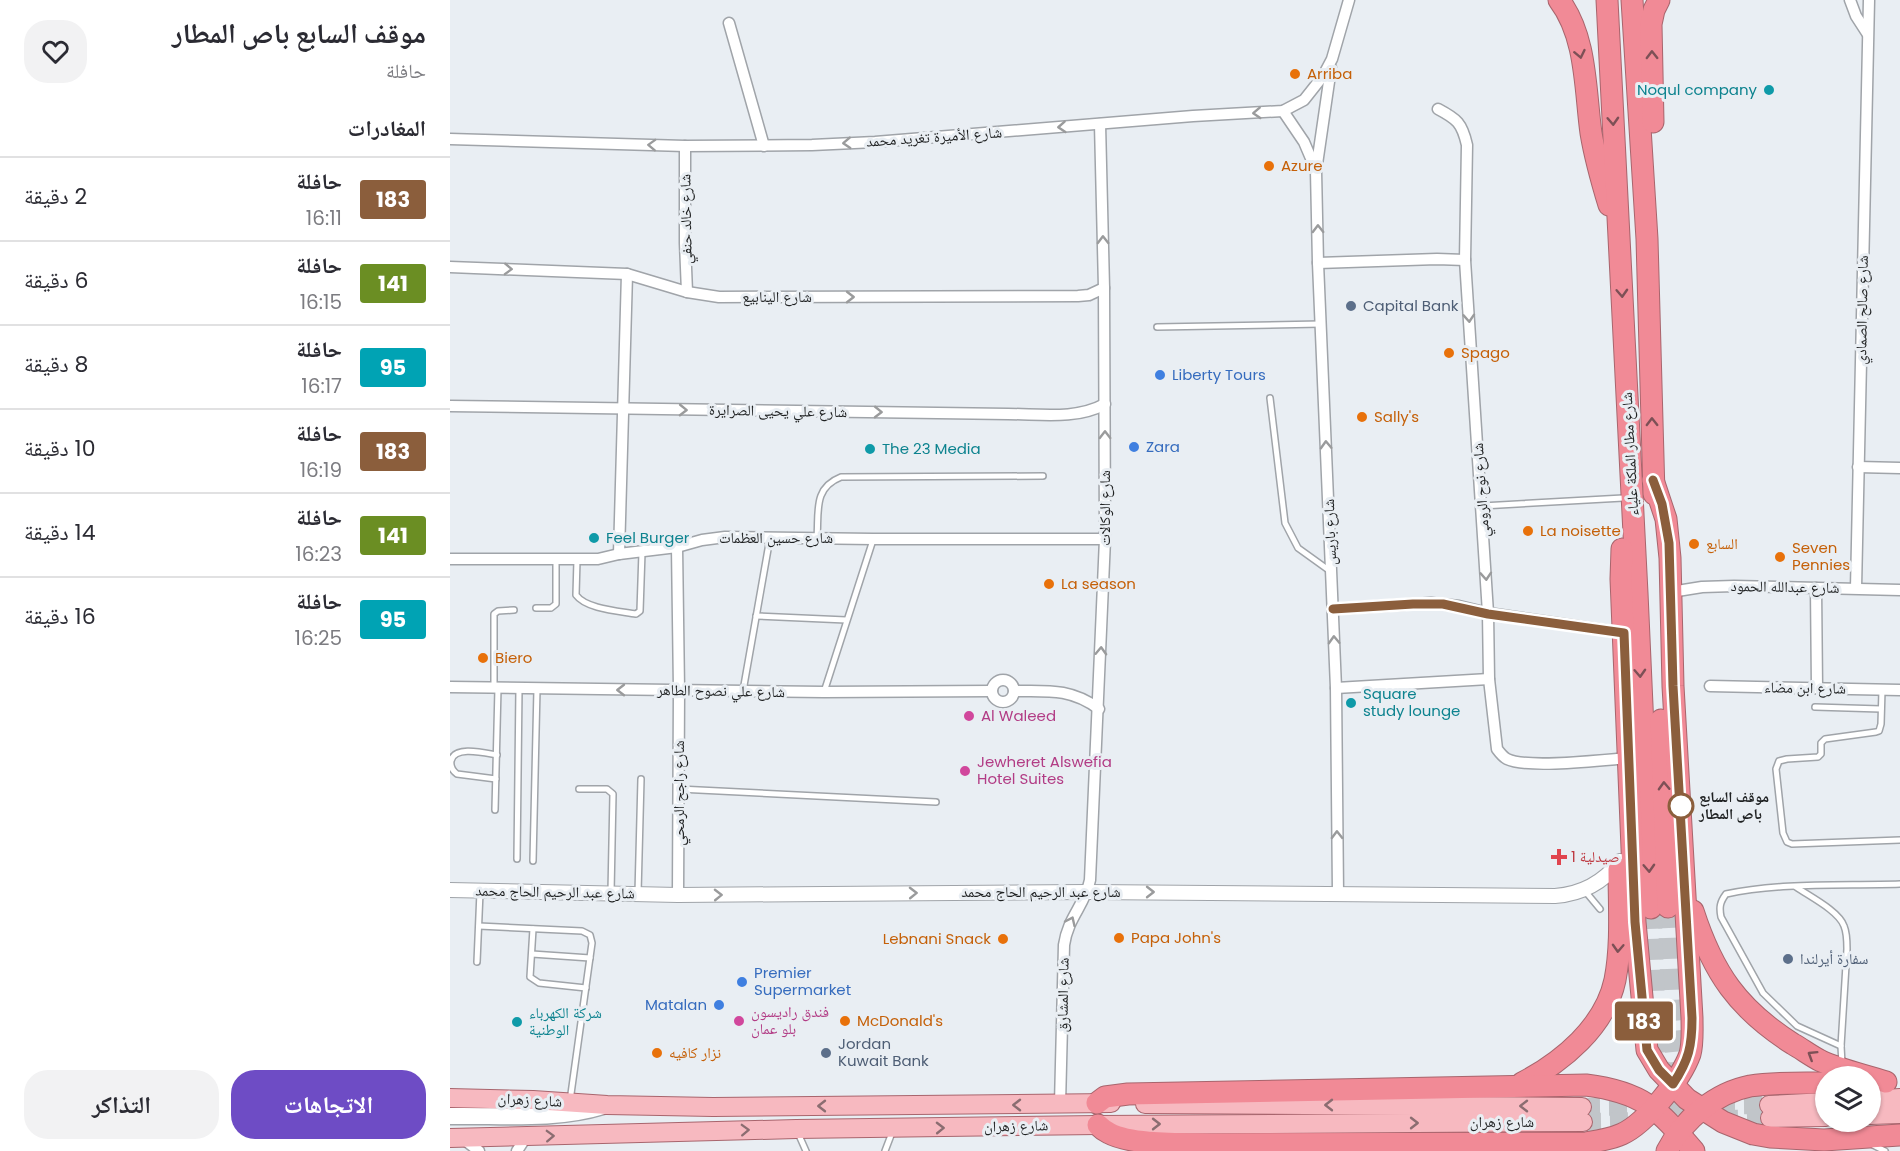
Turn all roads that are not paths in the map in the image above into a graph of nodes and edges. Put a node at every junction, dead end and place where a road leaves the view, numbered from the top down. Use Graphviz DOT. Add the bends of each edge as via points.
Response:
graph roads {
  1 [pos="1349,0"];
  2 [pos="1559,0"];
  3 [pos="1607,0"];
  4 [pos="1632,0"];
  5 [pos="1659,0"];
  6 [pos="1850,0"];
  7 [pos="1869,0"];
  8 [pos="729,23"];
  9 [pos="1867,33"];
  10 [pos="1332,59"];
  11 [pos="1438,108"];
  12 [pos="1283,111"];
  13 [pos="1100,124"];
  14 [pos="450,139"];
  15 [pos="685,146"];
  16 [pos="764,146"];
  17 [pos="1316,171"];
  18 [pos="1619,235"];
  19 [pos="1647,239"];
  20 [pos="1465,260"];
  21 [pos="1318,263"];
  22 [pos="450,267"];
  23 [pos="627,274"];
  24 [pos="1104,288"];
  25 [pos="687,292"];
  26 [pos="1321,324"];
  27 [pos="1157,327"];
  28 [pos="1270,398"];
  29 [pos="1104,404"];
  30 [pos="450,406"];
  31 [pos="625,409"];
  32 [pos="1858,467"];
  33 [pos="1631,468"];
  34 [pos="1900,468"];
  35 [pos="1043,476"];
  36 [pos="1653,480"];
  37 [pos="1623,498"];
  38 [pos="1482,506"];
  39 [pos="770,538"];
  40 [pos="817,538"];
  41 [pos="873,539"];
  42 [pos="1105,539"];
  43 [pos="677,547"];
  44 [pos="642,552"];
  45 [pos="619,554"];
  46 [pos="450,559"];
  47 [pos="556,560"];
  48 [pos="577,560"];
  49 [pos="1331,572"];
  50 [pos="1816,588"];
  51 [pos="1856,588"];
  52 [pos="1900,590"];
  53 [pos="1671,592"];
  54 [pos="536,608"];
  55 [pos="1333,609"];
  56 [pos="514,610"];
  57 [pos="1488,614"];
  58 [pos="756,616"];
  59 [pos="846,620"];
  60 [pos="1624,633"];
  61 [pos="1490,679"];
  62 [pos="1710,686"];
  63 [pos="450,687"];
  64 [pos="1336,687"];
  65 [pos="496,688"];
  66 [pos="519,688"];
  67 [pos="1817,688"];
  68 [pos="537,689"];
  69 [pos="679,690"];
  70 [pos="1882,690"];
  71 [pos="1900,690"];
  72 [pos="743,691"];
  73 [pos="992,691"];
  74 [pos="824,692"];
  75 [pos="1014,692"];
  76 [pos="1815,707"];
  77 [pos="1099,709"];
  78 [pos="1881,710"];
  79 [pos="497,755"];
  80 [pos="1628,758"];
  81 [pos="496,778"];
  82 [pos="641,779"];
  83 [pos="579,789"];
  84 [pos="679,789"];
  85 [pos="936,802"];
  86 [pos="1630,807"];
  87 [pos="495,810"];
  88 [pos="1900,840"];
  89 [pos="517,859"];
  90 [pos="533,861"];
  91 [pos="1620,861"];
  92 [pos="1900,884"];
  93 [pos="1795,886"];
  94 [pos="1686,889"];
  95 [pos="450,890"];
  96 [pos="481,890"];
  97 [pos="1584,890"];
  98 [pos="1088,892"];
  99 [pos="1338,893"];
  100 [pos="611,894"];
  101 [pos="638,894"];
  102 [pos="678,895"];
  103 [pos="1600,909"];
  104 [pos="479,926"];
  105 [pos="532,929"];
  106 [pos="531,954"];
  107 [pos="590,958"];
  108 [pos="477,962"];
  109 [pos="586,988"];
  110 [pos="1841,1046"];
  111 [pos="1836,1066"];
  112 [pos="1842,1066"];
  113 [pos="1815,1083"];
  114 [pos="1673,1084"];
  115 [pos="1518,1085"];
  116 [pos="450,1098"];
  117 [pos="569,1102"];
  118 [pos="1097,1103"];
  119 [pos="1060,1104"];
  120 [pos="1815,1104"];
  121 [pos="607,1105"];
  122 [pos="1654,1108"];
  123 [pos="1702,1110"];
  124 [pos="1900,1114"];
  125 [pos="1881,1115"];
  126 [pos="450,1116"];
  127 [pos="1815,1116"];
  128 [pos="1098,1125"];
  129 [pos="893,1128"];
  130 [pos="796,1129"];
  131 [pos="1678,1133"];
  132 [pos="1900,1135"];
  133 [pos="456,1138"];
  134 [pos="1859,1138"];
  135 [pos="1824,1140"];
  136 [pos="1501,1142"];
  137 [pos="522,1144"];
  138 [pos="1407,1147"];
  139 [pos="479,1151"];
  140 [pos="806,1151"];
  141 [pos="885,1151"];
  142 [pos="1542,1151"];
  143 [pos="1667,1151"];
  144 [pos="1694,1151"];
  145 [pos="1798,1151"];
  146 [pos="1886,1151"];
  1 -- 10 [label="street, شارع الأميرة تغريد محمد"];
  2 -- 18 [label="highway, one-way" via="1573,25 1581,54 1591,134"];
  3 -- 18 [label="highway, شارع مطار الملكة علياء, one-way"];
  4 -- 19 [label="highway, شارع مطار الملكة علياء"];
  19 -- 5 [label="highway, one-way" via="1655,186 1651,24"];
  6 -- 9 [label="street, شارع صالح الصمادي"];
  7 -- 9 [label="street, شارع صالح الصمادي"];
  8 -- 16 [label="street"];
  9 -- 32 [label="street, شارع صالح الصمادي"];
  10 -- 12 [label="street, شارع الأميرة تغريد محمد" via="1310,94"];
  10 -- 17 [label="street, شارع باريس"];
  11 -- 20 [label="street, شارع نوح الرومي" via="1457,119 1467,145"];
  12 -- 13 [label="street, شارع الأميرة تغريد محمد, one-way"];
  12 -- 17 [label="street, شارع باريس" via="1304,142"];
  13 -- 16 [label="street, شارع الأميرة تغريد محمد, one-way" via="875,142"];
  24 -- 13 [label="street, شارع الوكالات, one-way"];
  15 -- 14 [label="street, شارع الأميرة تغريد محمد, one-way"];
  15 -- 16 [label="street, شارع الأميرة تغريد محمد"];
  15 -- 25 [label="street, شارع خالد حنفي"];
  21 -- 17 [label="street, شارع باريس, one-way"];
  18 -- 33 [label="highway, شارع مطار الملكة علياء, one-way"];
  36 -- 19 [label="highway, شارع مطار الملكة علياء, one-way"];
  20 -- 21 [label="street"];
  20 -- 38 [label="street, شارع نوح الرومي, one-way"];
  21 -- 26 [label="street, شارع باريس"];
  22 -- 23 [label="street, شارع الينابيع, one-way"];
  23 -- 25 [label="street, شارع الينابيع"];
  23 -- 31 [label="street"];
  25 -- 24 [label="street, شارع الينابيع, one-way" via="719,297 1089,296"];
  24 -- 29 [label="street, شارع الوكالات"];
  26 -- 27 [label="lane"];
  49 -- 26 [label="street, شارع باريس, one-way"];
  28 -- 49 [label="lane" via="1285,523 1298,548"];
  31 -- 29 [label="street, شارع علي يحيى الصرايرة, one-way" via="1076,414"];
  42 -- 29 [label="street, شارع الوكالات, one-way"];
  30 -- 31 [label="street, شارع علي يحيى الصرايرة"];
  31 -- 45 [label="street"];
  32 -- 34 [label="street"];
  32 -- 51 [label="street, شارع صالح الصمادي"];
  33 -- 36 [label="highway, شارع مطار الملكة علياء, one-way" via="1659,907"];
  33 -- 37 [label="highway"];
  35 -- 40 [label="lane" via="841,477 826,485 820,494"];
  36 -- 53 [label="highway" via="1668,530"];
  37 -- 38 [label="lane"];
  37 -- 60 [label="highway"];
  38 -- 57 [label="street, شارع نوح الرومي, one-way"];
  39 -- 40 [label="street, شارع حسين العظمات"];
  39 -- 43 [label="street, شارع حسين العظمات" via="712,538"];
  39 -- 58 [label="lane"];
  40 -- 41 [label="street, شارع حسين العظمات"];
  41 -- 42 [label="street, شارع حسين العظمات"];
  41 -- 59 [label="lane"];
  77 -- 42 [label="street, شارع الوكالات, one-way"];
  43 -- 44 [label="street, شارع حسين العظمات"];
  43 -- 69 [label="street, شارع راجح الرمحي"];
  44 -- 45 [label="street, شارع حسين العظمات"];
  44 -- 48 [label="lane" via="640,609 636,614 579,599"];
  45 -- 48 [label="street, شارع حسين العظمات"];
  46 -- 47 [label="street, شارع حسين العظمات"];
  47 -- 48 [label="street, شارع حسين العظمات"];
  47 -- 54 [label="lane" via="556,604"];
  49 -- 55 [label="street, شارع باريس"];
  50 -- 51 [label="street, شارع عبدالله الحمود"];
  50 -- 53 [label="street, شارع عبدالله الحمود" via="1734,586"];
  50 -- 67 [label="street"];
  51 -- 52 [label="street, شارع عبدالله الحمود"];
  53 -- 94 [label="highway"];
  55 -- 57 [label="street" via="1431,603"];
  64 -- 55 [label="street, شارع باريس, one-way"];
  56 -- 65 [label="lane" via="494,614"];
  57 -- 60 [label="street"];
  57 -- 61 [label="street, شارع نوح الرومي"];
  58 -- 59 [label="lane"];
  58 -- 72 [label="lane"];
  59 -- 74 [label="lane"];
  60 -- 80 [label="highway"];
  61 -- 64 [label="street"];
  61 -- 80 [label="street, شارع نوح الرومي" via="1497,749 1502,756 1519,762"];
  62 -- 67 [label="street, شارع ابن مضاء"];
  63 -- 65 [label="street, شارع علي نصوح الطاهر"];
  99 -- 64 [label="street, شارع باريس, one-way"];
  65 -- 66 [label="street, شارع علي نصوح الطاهر"];
  65 -- 79 [label="lane"];
  66 -- 68 [label="street, شارع علي نصوح الطاهر"];
  66 -- 89 [label="lane"];
  67 -- 70 [label="street, شارع ابن مضاء"];
  69 -- 68 [label="street, شارع علي نصوح الطاهر, one-way"];
  68 -- 90 [label="lane"];
  69 -- 72 [label="street, شارع علي نصوح الطاهر"];
  69 -- 84 [label="street, شارع راجح الرمحي"];
  70 -- 71 [label="street, شارع ابن مضاء"];
  70 -- 78 [label="lane"];
  72 -- 74 [label="street, شارع علي نصوح الطاهر"];
  73 -- 74 [label="street, شارع علي نصوح الطاهر"];
  73 -- 75 [label="street" via="994,699 1002,702"];
  73 -- 75 [label="street" via="995,683 1003,680 1011,684"];
  75 -- 77 [label="street" via="1068,693"];
  76 -- 78 [label="lane"];
  77 -- 98 [label="street, شارع الوكالات"];
  78 -- 88 [label="lane" via="1881,728 1876,732 1825,739 1818,758 1779,761 1776,769 1783,833 1791,844"];
  79 -- 81 [label="lane"];
  79 -- 81 [label="lane" via="461,751 451,761 457,774"];
  80 -- 86 [label="highway"];
  81 -- 87 [label="lane"];
  82 -- 101 [label="lane"];
  83 -- 100 [label="lane" via="607,789 613,794"];
  84 -- 85 [label="lane"];
  84 -- 102 [label="street, شارع راجح الرمحي"];
  86 -- 91 [label="highway"];
  86 -- 114 [label="highway" via="1635,922 1647,1050"];
  91 -- 97 [label="street, شارع عبد الرحيم الحاج محمد"];
  91 -- 115 [label="highway, one-way" via="1618,953 1609,998 1569,1052"];
  92 -- 93 [label="lane"];
  93 -- 110 [label="lane" via="1839,916 1844,924 1847,950"];
  93 -- 110 [label="lane" via="1726,894 1719,909 1721,917 1763,993 1797,1026"];
  111 -- 94 [label="highway, one-way" via="1820,1061 1747,1009 1708,954"];
  94 -- 114 [label="highway" via="1692,1034 1689,1055"];
  95 -- 96 [label="street, شارع عبد الرحيم الحاج محمد"];
  96 -- 100 [label="street, شارع عبد الرحيم الحاج محمد"];
  96 -- 104 [label="lane"];
  97 -- 99 [label="street, شارع عبد الرحيم الحاج محمد" via="1555,896"];
  97 -- 103 [label="lane"];
  98 -- 99 [label="street, شارع عبد الرحيم الحاج محمد, one-way"];
  102 -- 98 [label="street, شارع عبد الرحيم الحاج محمد, one-way"];
  119 -- 98 [label="street, شارع المشارق, one-way" via="1064,945 1071,920"];
  100 -- 101 [label="street, شارع عبد الرحيم الحاج محمد"];
  101 -- 102 [label="street, شارع عبد الرحيم الحاج محمد"];
  104 -- 105 [label="lane"];
  104 -- 108 [label="lane"];
  105 -- 106 [label="lane"];
  105 -- 107 [label="lane" via="586,932 592,939"];
  106 -- 107 [label="lane"];
  106 -- 109 [label="lane" via="531,977 535,981"];
  107 -- 109 [label="lane"];
  109 -- 117 [label="lane"];
  110 -- 112 [label="lane"];
  113 -- 123 [label="highway" via="1748,1086 1725,1094"];
  114 -- 122 [label="highway"];
  114 -- 123 [label="highway"];
  115 -- 118 [label="highway" via="1117,1095"];
  115 -- 122 [label="highway" via="1605,1087 1639,1098"];
  116 -- 117 [label="main road, شارع زهران"];
  117 -- 121 [label="main road, شارع زهران"];
  118 -- 119 [label="main road, شارع زهران"];
  128 -- 118 [label="main road, شارع زهران, one-way" via="1583,1114"];
  119 -- 121 [label="main road, شارع زهران, one-way"];
  120 -- 127 [label="main road" via="1770,1112"];
  121 -- 126 [label="main road" via="578,1113 542,1116"];
  122 -- 131 [label="highway"];
  122 -- 136 [label="highway" via="1635,1127 1609,1139 1586,1143"];
  123 -- 131 [label="highway"];
  123 -- 135 [label="highway" via="1753,1134"];
  124 -- 125 [label="main road"];
  129 -- 128 [label="main road, شارع زهران, one-way"];
  128 -- 138 [label="highway" via="1111,1135 1162,1142"];
  129 -- 130 [label="main road, شارع زهران"];
  129 -- 141 [label="lane"];
  137 -- 130 [label="main road, شارع زهران, one-way"];
  130 -- 140 [label="lane"];
  131 -- 143 [label="highway"];
  131 -- 144 [label="highway"];
  132 -- 134 [label="highway"];
  133 -- 137 [label="main road, شارع زهران"];
  133 -- 139 [label="street"];
  134 -- 135 [label="highway"];
  134 -- 146 [label="lane"];
  135 -- 145 [label="highway"];
  136 -- 138 [label="highway"];
  136 -- 142 [label="highway"];
}
